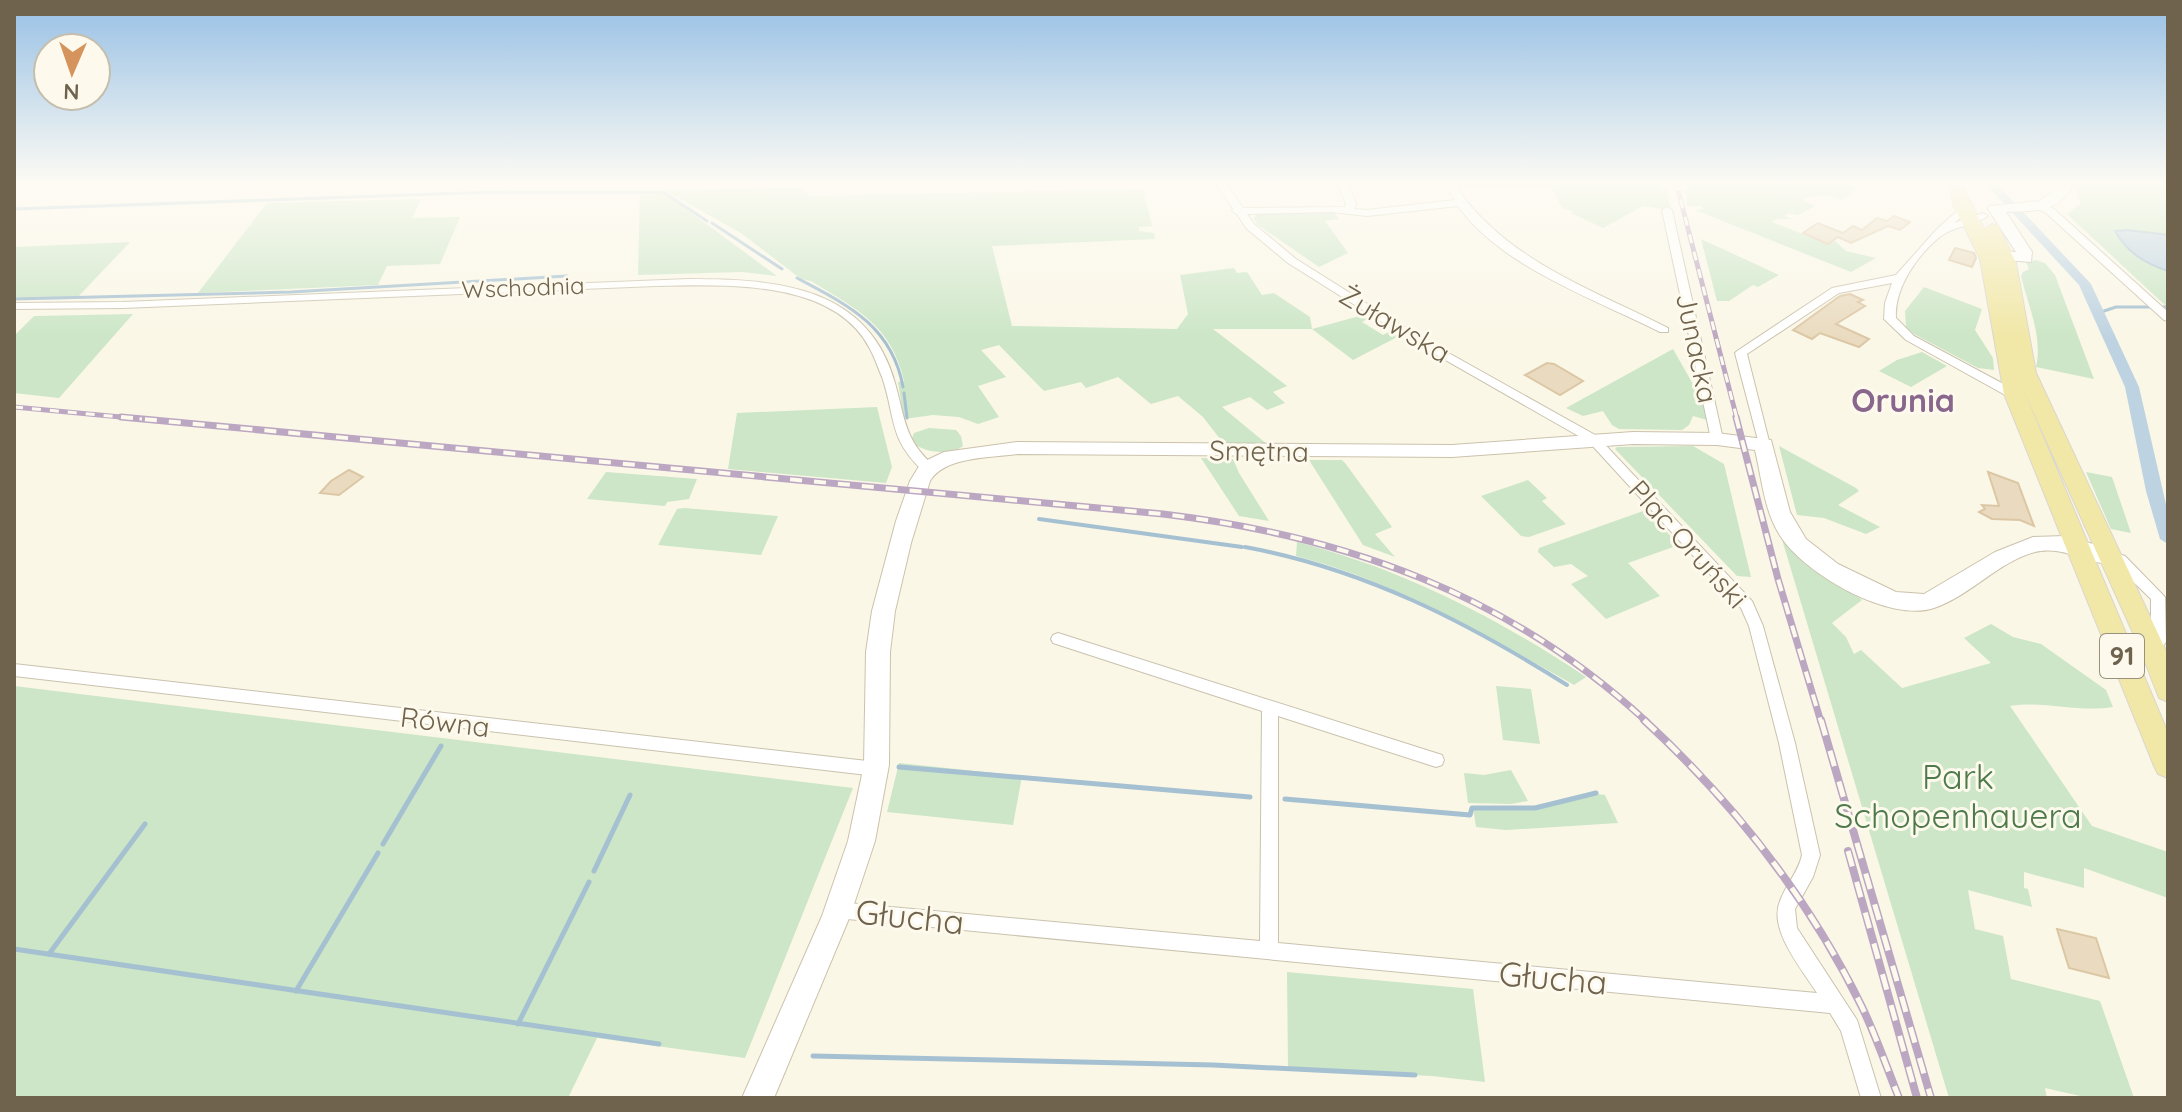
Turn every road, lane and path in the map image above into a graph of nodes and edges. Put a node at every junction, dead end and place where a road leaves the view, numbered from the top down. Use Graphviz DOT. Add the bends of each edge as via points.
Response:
graph roads {
  1 [pos="1259,234"];
  2 [pos="1488,234"];
  3 [pos="1672,234"];
  4 [pos="1940,234"];
  5 [pos="1950,234"];
  6 [pos="1983,234"];
  7 [pos="1983,234"];
  8 [pos="2011,234"];
  9 [pos="2075,234"];
  10 [pos="1992,250"];
  11 [pos="1900,278"];
  12 [pos="1857,285"];
  13 [pos="1889,303"];
  14 [pos="14,306"];
  15 [pos="2160,310"];
  16 [pos="1664,330"];
  17 [pos="1987,380"];
  18 [pos="2011,385"];
  19 [pos="2043,410"];
  20 [pos="1593,439"];
  21 [pos="1717,439"];
  22 [pos="1764,445"];
  23 [pos="928,468"];
  24 [pos="2087,538"];
  25 [pos="2110,557"];
  26 [pos="2164,601"];
  27 [pos="1058,639"];
  28 [pos="2151,644"];
  29 [pos="14,670"];
  30 [pos="2168,691"];
  31 [pos="1270,706"];
  32 [pos="1436,760"];
  33 [pos="2168,766"];
  34 [pos="876,769"];
  35 [pos="837,910"];
  36 [pos="1269,952"];
  37 [pos="1836,1004"];
  38 [pos="758,1098"];
  39 [pos="1871,1098"];
  1 -- 20 [label="street, Żuławska" via="1333,288"];
  2 -- 16 [label="street"];
  3 -- 21 [label="street, Junacka"];
  4 -- 11 [label="street"];
  5 -- 10 [label="street"];
  6 -- 10 [label="main road, 91"];
  7 -- 10 [label="main road, 91"];
  8 -- 10 [label="street" via="2026,255 2021,259"];
  9 -- 15 [label="street"];
  10 -- 18 [label="main road, 91"];
  10 -- 19 [label="main road, 91"];
  11 -- 12 [label="street"];
  11 -- 13 [label="street"];
  12 -- 13 [label="street"];
  12 -- 22 [label="street" via="1826,296 1741,353"];
  13 -- 17 [label="street" via="1890,319 1898,329"];
  14 -- 23 [label="street, Wschodnia" via="656,283 780,285 835,308 869,338 883,361 904,444"];
  17 -- 18 [label="street"];
  17 -- 18 [label="street"];
  18 -- 19 [label="street"];
  18 -- 24 [label="main road, 91"];
  19 -- 24 [label="main road, 91"];
  20 -- 21 [label="street, Plac Oruński"];
  20 -- 23 [label="street, Smętna" via="1452,451 1031,447 954,455"];
  20 -- 37 [label="street, Plac Oruński" via="1750,609 1811,855 1809,873 1785,906 1784,918"];
  21 -- 22 [label="street, Plac Oruński"];
  22 -- 24 [label="street" via="1793,540 1844,577 1890,601 1925,602 2031,543"];
  23 -- 34 [label="street" via="916,491 879,639"];
  24 -- 25 [label="main road, 91"];
  24 -- 33 [label="main road, 91"];
  25 -- 26 [label="street"];
  25 -- 28 [label="main road, 91"];
  26 -- 28 [label="street" via="2158,642"];
  27 -- 31 [label="street"];
  28 -- 30 [label="main road, 91"];
  29 -- 34 [label="street, Równa"];
  31 -- 32 [label="street"];
  31 -- 36 [label="street"];
  34 -- 35 [label="street"];
  35 -- 36 [label="street, Głucha"];
  35 -- 38 [label="street"];
  36 -- 37 [label="street, Głucha"];
  37 -- 39 [label="street" via="1850,1027"];
}
